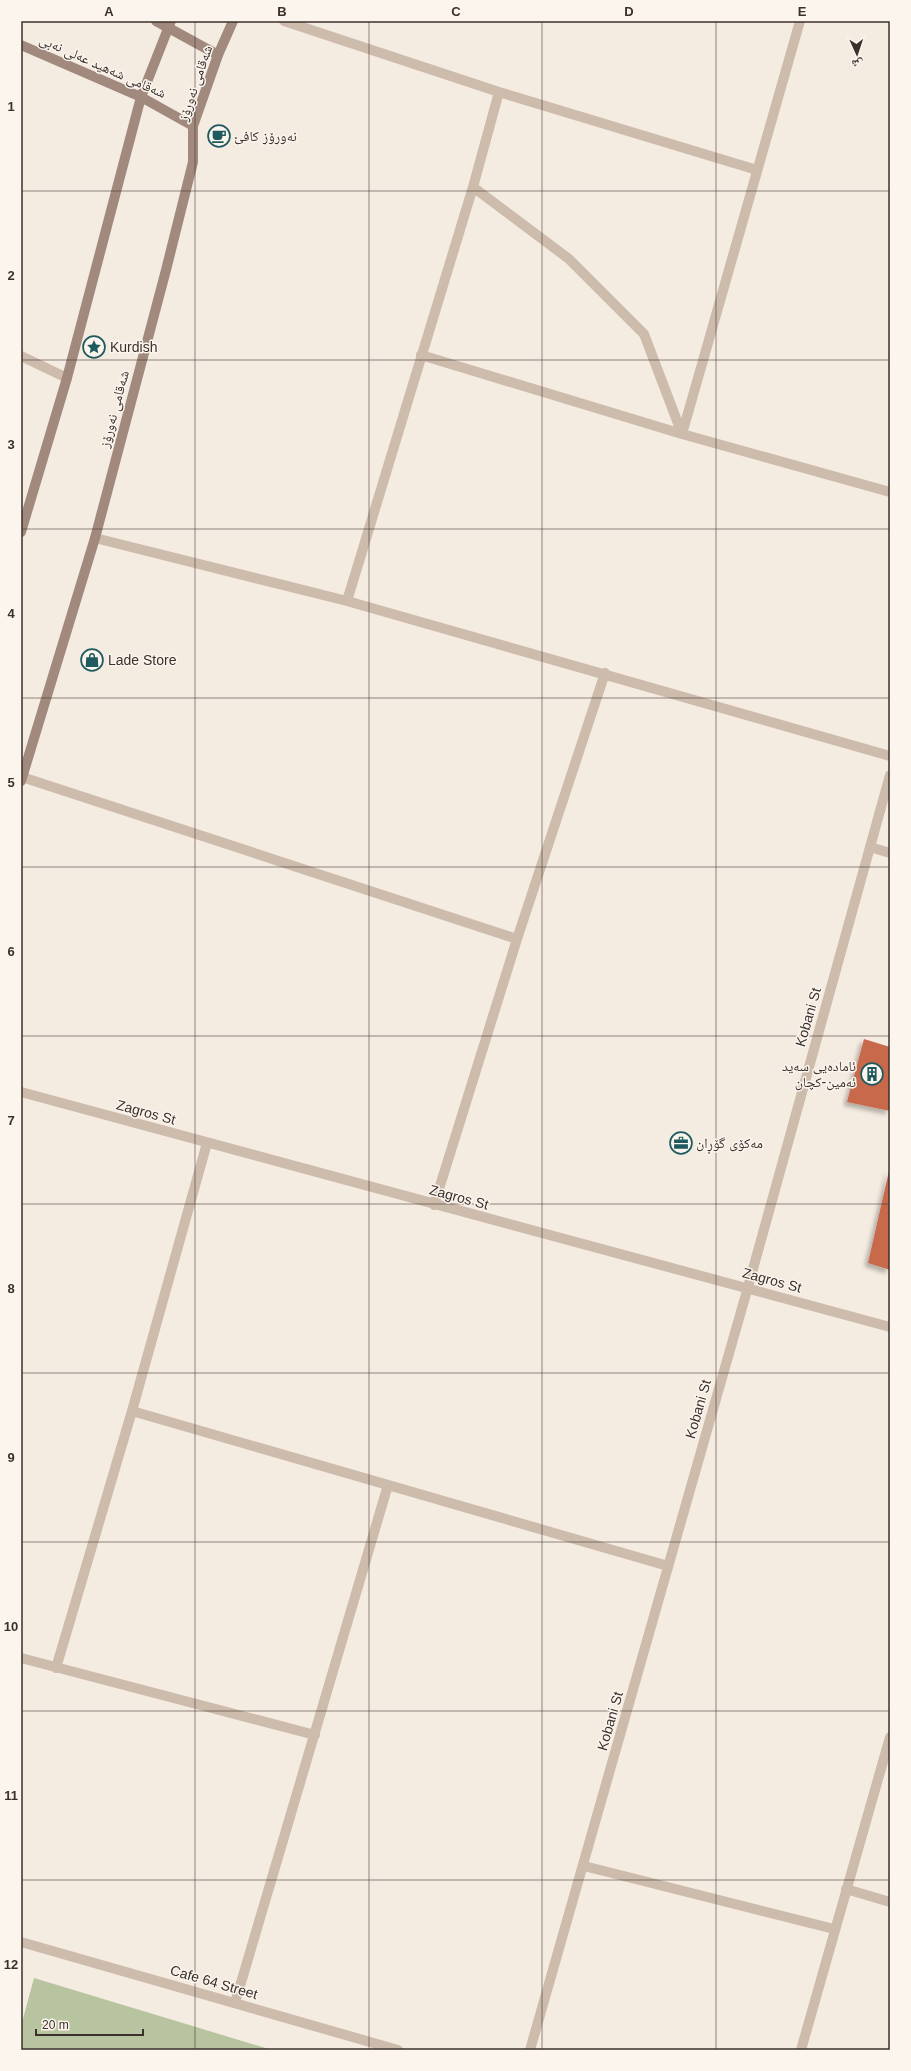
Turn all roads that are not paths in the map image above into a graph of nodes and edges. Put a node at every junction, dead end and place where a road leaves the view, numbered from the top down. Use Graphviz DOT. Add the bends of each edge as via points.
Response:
graph roads {
  1 [pos="156,21"];
  2 [pos="234,21"];
  3 [pos="284,21"];
  4 [pos="800,21"];
  5 [pos="170,24"];
  6 [pos="21,45"];
  7 [pos="218,54"];
  8 [pos="499,92"];
  9 [pos="141,97"];
  10 [pos="193,126"];
  11 [pos="757,170"];
  12 [pos="473,187"];
  13 [pos="421,355"];
  14 [pos="21,356"];
  15 [pos="67,378"];
  16 [pos="682,434"];
  17 [pos="890,492"];
  18 [pos="21,532"];
  19 [pos="95,538"];
  20 [pos="347,601"];
  21 [pos="605,674"];
  22 [pos="890,756"];
  23 [pos="890,775"];
  24 [pos="22,779"];
  25 [pos="870,847"];
  26 [pos="890,853"];
  27 [pos="517,939"];
  28 [pos="21,1092"];
  29 [pos="207,1143"];
  30 [pos="434,1205"];
  31 [pos="748,1287"];
  32 [pos="890,1327"];
  33 [pos="132,1411"];
  34 [pos="388,1485"];
  35 [pos="668,1566"];
  36 [pos="21,1658"];
  37 [pos="56,1668"];
  38 [pos="315,1735"];
  39 [pos="890,1737"];
  40 [pos="584,1866"];
  41 [pos="846,1889"];
  42 [pos="890,1902"];
  43 [pos="834,1929"];
  44 [pos="21,1942"];
  45 [pos="235,2003"];
  46 [pos="398,2050"];
  47 [pos="530,2050"];
  48 [pos="801,2050"];
  1 -- 5 [label="main road"];
  2 -- 7 [label="main road, شەقامی نەورۆز"];
  3 -- 8 [label="street"];
  4 -- 11 [label="street"];
  5 -- 7 [label="main road"];
  5 -- 9 [label="main road"];
  6 -- 9 [label="main road, شەقامی شەهید عەلی نەبی"];
  7 -- 10 [label="main road, شەقامی نەورۆز"];
  8 -- 11 [label="street"];
  8 -- 12 [label="street"];
  9 -- 10 [label="main road, شەقامی شەهید عەلی نەبی"];
  9 -- 15 [label="main road"];
  10 -- 19 [label="main road, شەقامی نەورۆز" via="193,162"];
  11 -- 16 [label="street"];
  12 -- 13 [label="street"];
  12 -- 16 [label="street" via="568,259 644,334"];
  13 -- 16 [label="street"];
  13 -- 20 [label="street"];
  14 -- 15 [label="street"];
  15 -- 18 [label="main road"];
  16 -- 17 [label="street"];
  19 -- 20 [label="street"];
  19 -- 24 [label="main road, شەقامی نەورۆز"];
  20 -- 21 [label="street"];
  21 -- 22 [label="street"];
  21 -- 27 [label="street"];
  23 -- 25 [label="street, Kobani St"];
  24 -- 27 [label="street"];
  25 -- 26 [label="street"];
  25 -- 31 [label="street, Kobani St"];
  27 -- 30 [label="street"];
  28 -- 29 [label="street, Zagros St"];
  29 -- 30 [label="street, Zagros St"];
  29 -- 33 [label="street"];
  30 -- 31 [label="street, Zagros St"];
  31 -- 32 [label="street, Zagros St"];
  31 -- 35 [label="street, Kobani St"];
  33 -- 34 [label="street"];
  33 -- 37 [label="street"];
  34 -- 35 [label="street"];
  34 -- 38 [label="street"];
  35 -- 40 [label="street, Kobani St"];
  36 -- 37 [label="street"];
  37 -- 38 [label="street"];
  38 -- 45 [label="street"];
  39 -- 41 [label="street"];
  40 -- 43 [label="street"];
  40 -- 47 [label="street, Kobani St"];
  41 -- 42 [label="street"];
  41 -- 43 [label="street"];
  43 -- 48 [label="street"];
  44 -- 45 [label="street, Cafe 64 Street"];
  45 -- 46 [label="street, Cafe 64 Street"];
}
